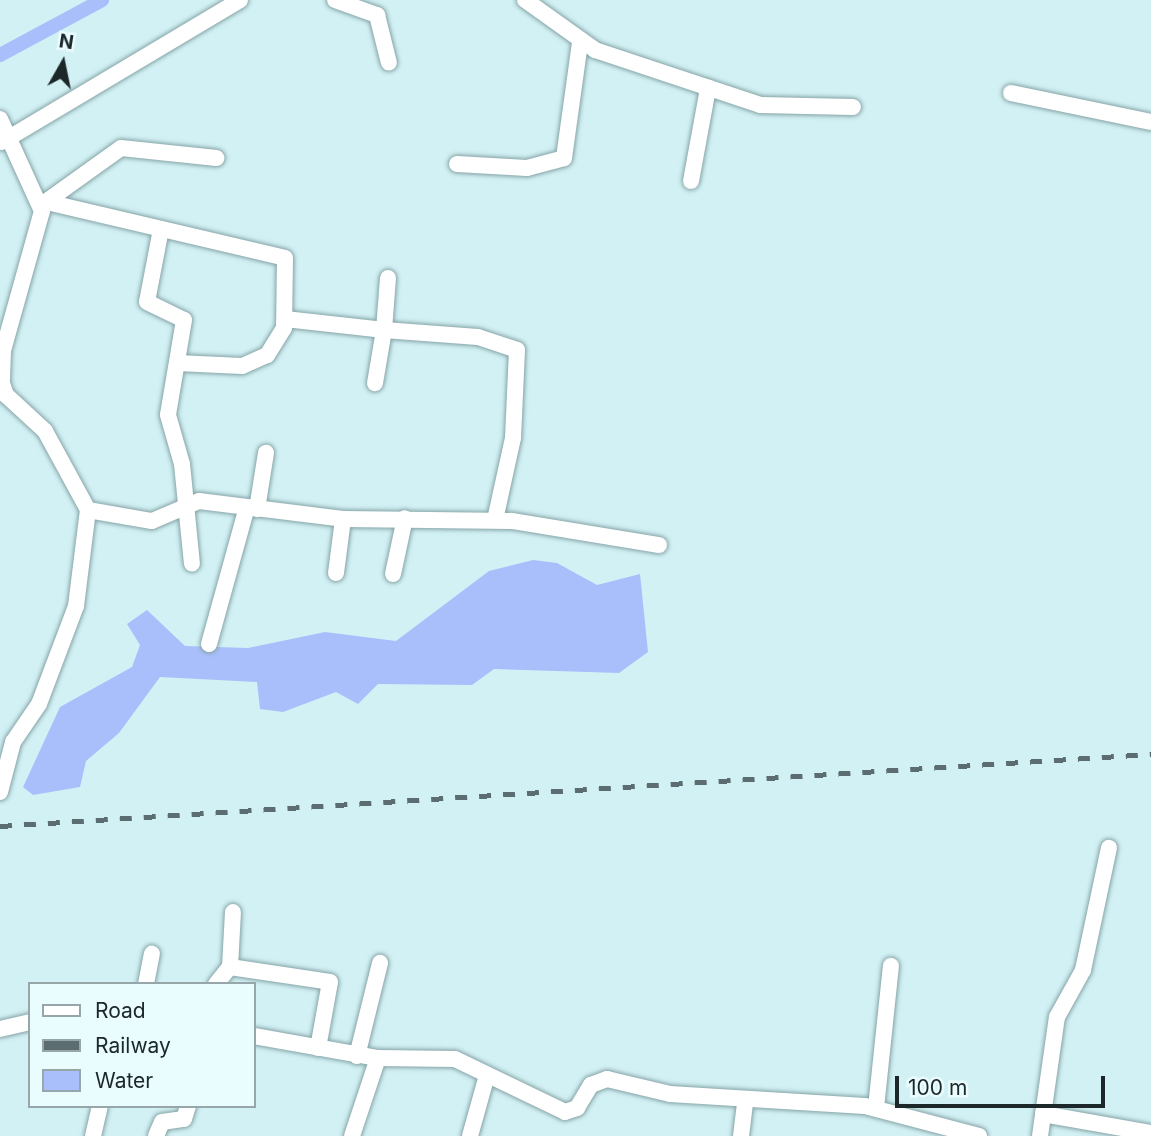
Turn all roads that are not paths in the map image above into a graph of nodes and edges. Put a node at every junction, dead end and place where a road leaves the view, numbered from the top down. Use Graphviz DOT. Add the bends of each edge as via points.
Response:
graph roads {
  1 [pos="240,0"];
  2 [pos="335,0"];
  3 [pos="524,0"];
  4 [pos="580,43"];
  5 [pos="389,63"];
  6 [pos="708,88"];
  7 [pos="1011,93"];
  8 [pos="853,107"];
  9 [pos="0,119"];
  10 [pos="1151,122"];
  11 [pos="4,140"];
  12 [pos="216,158"];
  13 [pos="457,163"];
  14 [pos="691,181"];
  15 [pos="46,201"];
  16 [pos="161,229"];
  17 [pos="387,278"];
  18 [pos="285,318"];
  19 [pos="384,330"];
  20 [pos="177,362"];
  21 [pos="375,383"];
  22 [pos="266,453"];
  23 [pos="188,502"];
  24 [pos="252,508"];
  25 [pos="88,510"];
  26 [pos="343,519"];
  27 [pos="405,519"];
  28 [pos="495,520"];
  29 [pos="659,545"];
  30 [pos="192,564"];
  31 [pos="336,573"];
  32 [pos="393,574"];
  33 [pos="209,644"];
  34 [pos="0,792"];
  35 [pos="1109,848"];
  36 [pos="233,912"];
  37 [pos="152,954"];
  38 [pos="380,963"];
  39 [pos="891,966"];
  40 [pos="230,967"];
  41 [pos="146,982"];
  42 [pos="218,982"];
  43 [pos="28,1022"];
  44 [pos="0,1029"];
  45 [pos="256,1036"];
  46 [pos="318,1048"];
  47 [pos="357,1056"];
  48 [pos="378,1058"];
  49 [pos="487,1075"];
  50 [pos="745,1101"];
  51 [pos="100,1108"];
  52 [pos="187,1108"];
  53 [pos="876,1108"];
  54 [pos="1043,1114"];
  55 [pos="1151,1133"];
  56 [pos="93,1136"];
  57 [pos="156,1136"];
  58 [pos="352,1136"];
  59 [pos="470,1136"];
  60 [pos="741,1136"];
  61 [pos="979,1136"];
  62 [pos="1040,1136"];
  1 -- 11 [label="street"];
  2 -- 5 [label="street" via="377,15"];
  3 -- 4 [label="street"];
  4 -- 6 [label="street"];
  4 -- 13 [label="street" via="564,158 527,168"];
  6 -- 8 [label="street" via="775,108"];
  6 -- 14 [label="street"];
  7 -- 10 [label="street"];
  9 -- 11 [label="street"];
  11 -- 15 [label="street" via="20,171"];
  12 -- 15 [label="street" via="121,148"];
  15 -- 16 [label="street"];
  15 -- 25 [label="street" via="2,351 2,383 45,430"];
  16 -- 18 [label="street" via="285,258"];
  16 -- 20 [label="street" via="147,302 184,320"];
  17 -- 19 [label="street"];
  18 -- 19 [label="street"];
  18 -- 20 [label="street" via="279,339 256,363"];
  19 -- 21 [label="street"];
  19 -- 28 [label="street" via="478,337 517,350 513,438"];
  20 -- 23 [label="street" via="168,415"];
  22 -- 24 [label="street"];
  23 -- 24 [label="street"];
  23 -- 25 [label="street" via="152,521"];
  23 -- 30 [label="street"];
  24 -- 26 [label="street"];
  24 -- 33 [label="street"];
  25 -- 34 [label="street" via="75,606 39,704 13,742"];
  26 -- 27 [label="street"];
  26 -- 31 [label="street"];
  27 -- 28 [label="street"];
  27 -- 32 [label="street"];
  28 -- 29 [label="street"];
  35 -- 54 [label="street" via="1083,970 1057,1017"];
  36 -- 40 [label="street"];
  37 -- 41 [label="street"];
  38 -- 47 [label="street"];
  39 -- 53 [label="street"];
  40 -- 42 [label="street"];
  40 -- 46 [label="street" via="330,982"];
  43 -- 44 [label="street"];
  45 -- 46 [label="street"];
  46 -- 47 [label="street"];
  47 -- 48 [label="street"];
  48 -- 49 [label="street" via="455,1059"];
  48 -- 58 [label="street"];
  49 -- 50 [label="street" via="565,1112 578,1108 591,1085 607,1079 656,1093"];
  49 -- 59 [label="street"];
  50 -- 53 [label="street"];
  50 -- 60 [label="street"];
  51 -- 56 [label="street"];
  52 -- 57 [label="street" via="184,1119 162,1122"];
  53 -- 61 [label="street"];
  54 -- 55 [label="street"];
  54 -- 62 [label="street"];
}
